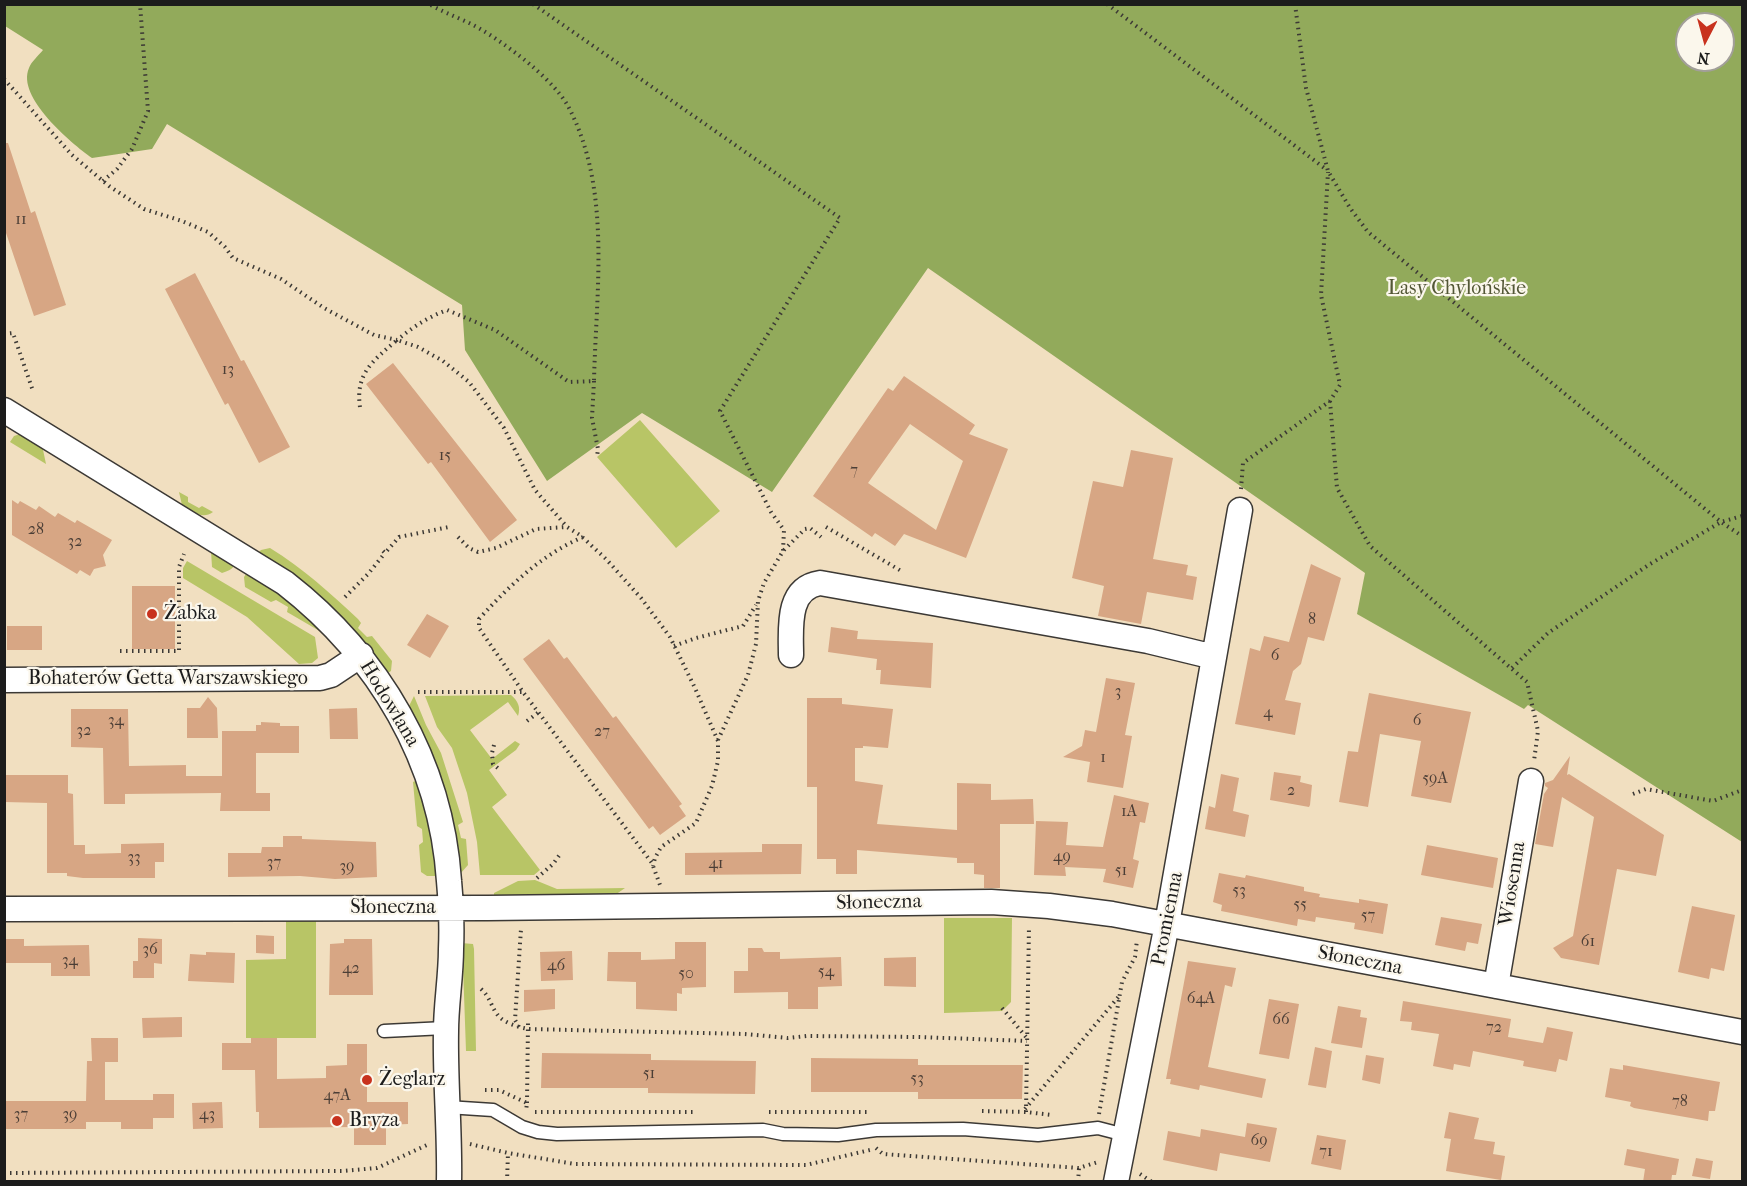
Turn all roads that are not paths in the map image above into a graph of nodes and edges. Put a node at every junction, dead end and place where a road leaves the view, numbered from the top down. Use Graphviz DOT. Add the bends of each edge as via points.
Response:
graph roads {
  1 [pos="4,410"];
  2 [pos="1240,510"];
  3 [pos="791,655"];
  4 [pos="361,656"];
  5 [pos="1214,657"];
  6 [pos="4,680"];
  7 [pos="1531,781"];
  8 [pos="450,908"];
  9 [pos="4,909"];
  10 [pos="1167,924"];
  11 [pos="1496,986"];
  12 [pos="446,1028"];
  13 [pos="384,1031"];
  14 [pos="1743,1032"];
  15 [pos="447,1107"];
  16 [pos="1125,1135"];
  17 [pos="1118,1174"];
  18 [pos="449,1182"];
  1 -- 4 [label="street, Hodowlana" via="285,583 315,606"];
  2 -- 5 [label="street, Promienna"];
  3 -- 5 [label="street" via="796,599 810,585 820,583 1148,641"];
  4 -- 6 [label="street, Bohaterów Getta Warszawskiego" via="320,678"];
  4 -- 8 [label="street, Hodowlana" via="409,730 425,766 443,834"];
  5 -- 10 [label="street, Promienna"];
  7 -- 11 [label="street, Wiosenna"];
  8 -- 9 [label="street, Słoneczna"];
  8 -- 10 [label="street, Słoneczna" via="951,902 1030,904"];
  8 -- 12 [label="street, Hodowlana"];
  10 -- 11 [label="street, Słoneczna"];
  10 -- 16 [label="street, Promienna"];
  11 -- 14 [label="street, Słoneczna"];
  12 -- 13 [label="lane"];
  12 -- 15 [label="street, Hodowlana"];
  15 -- 16 [label="lane" via="493,1110 538,1132 557,1134 763,1130 838,1135 876,1130 963,1129 1038,1135 1098,1128"];
  15 -- 18 [label="street, Hodowlana"];
  16 -- 17 [label="street, Promienna"];
}
